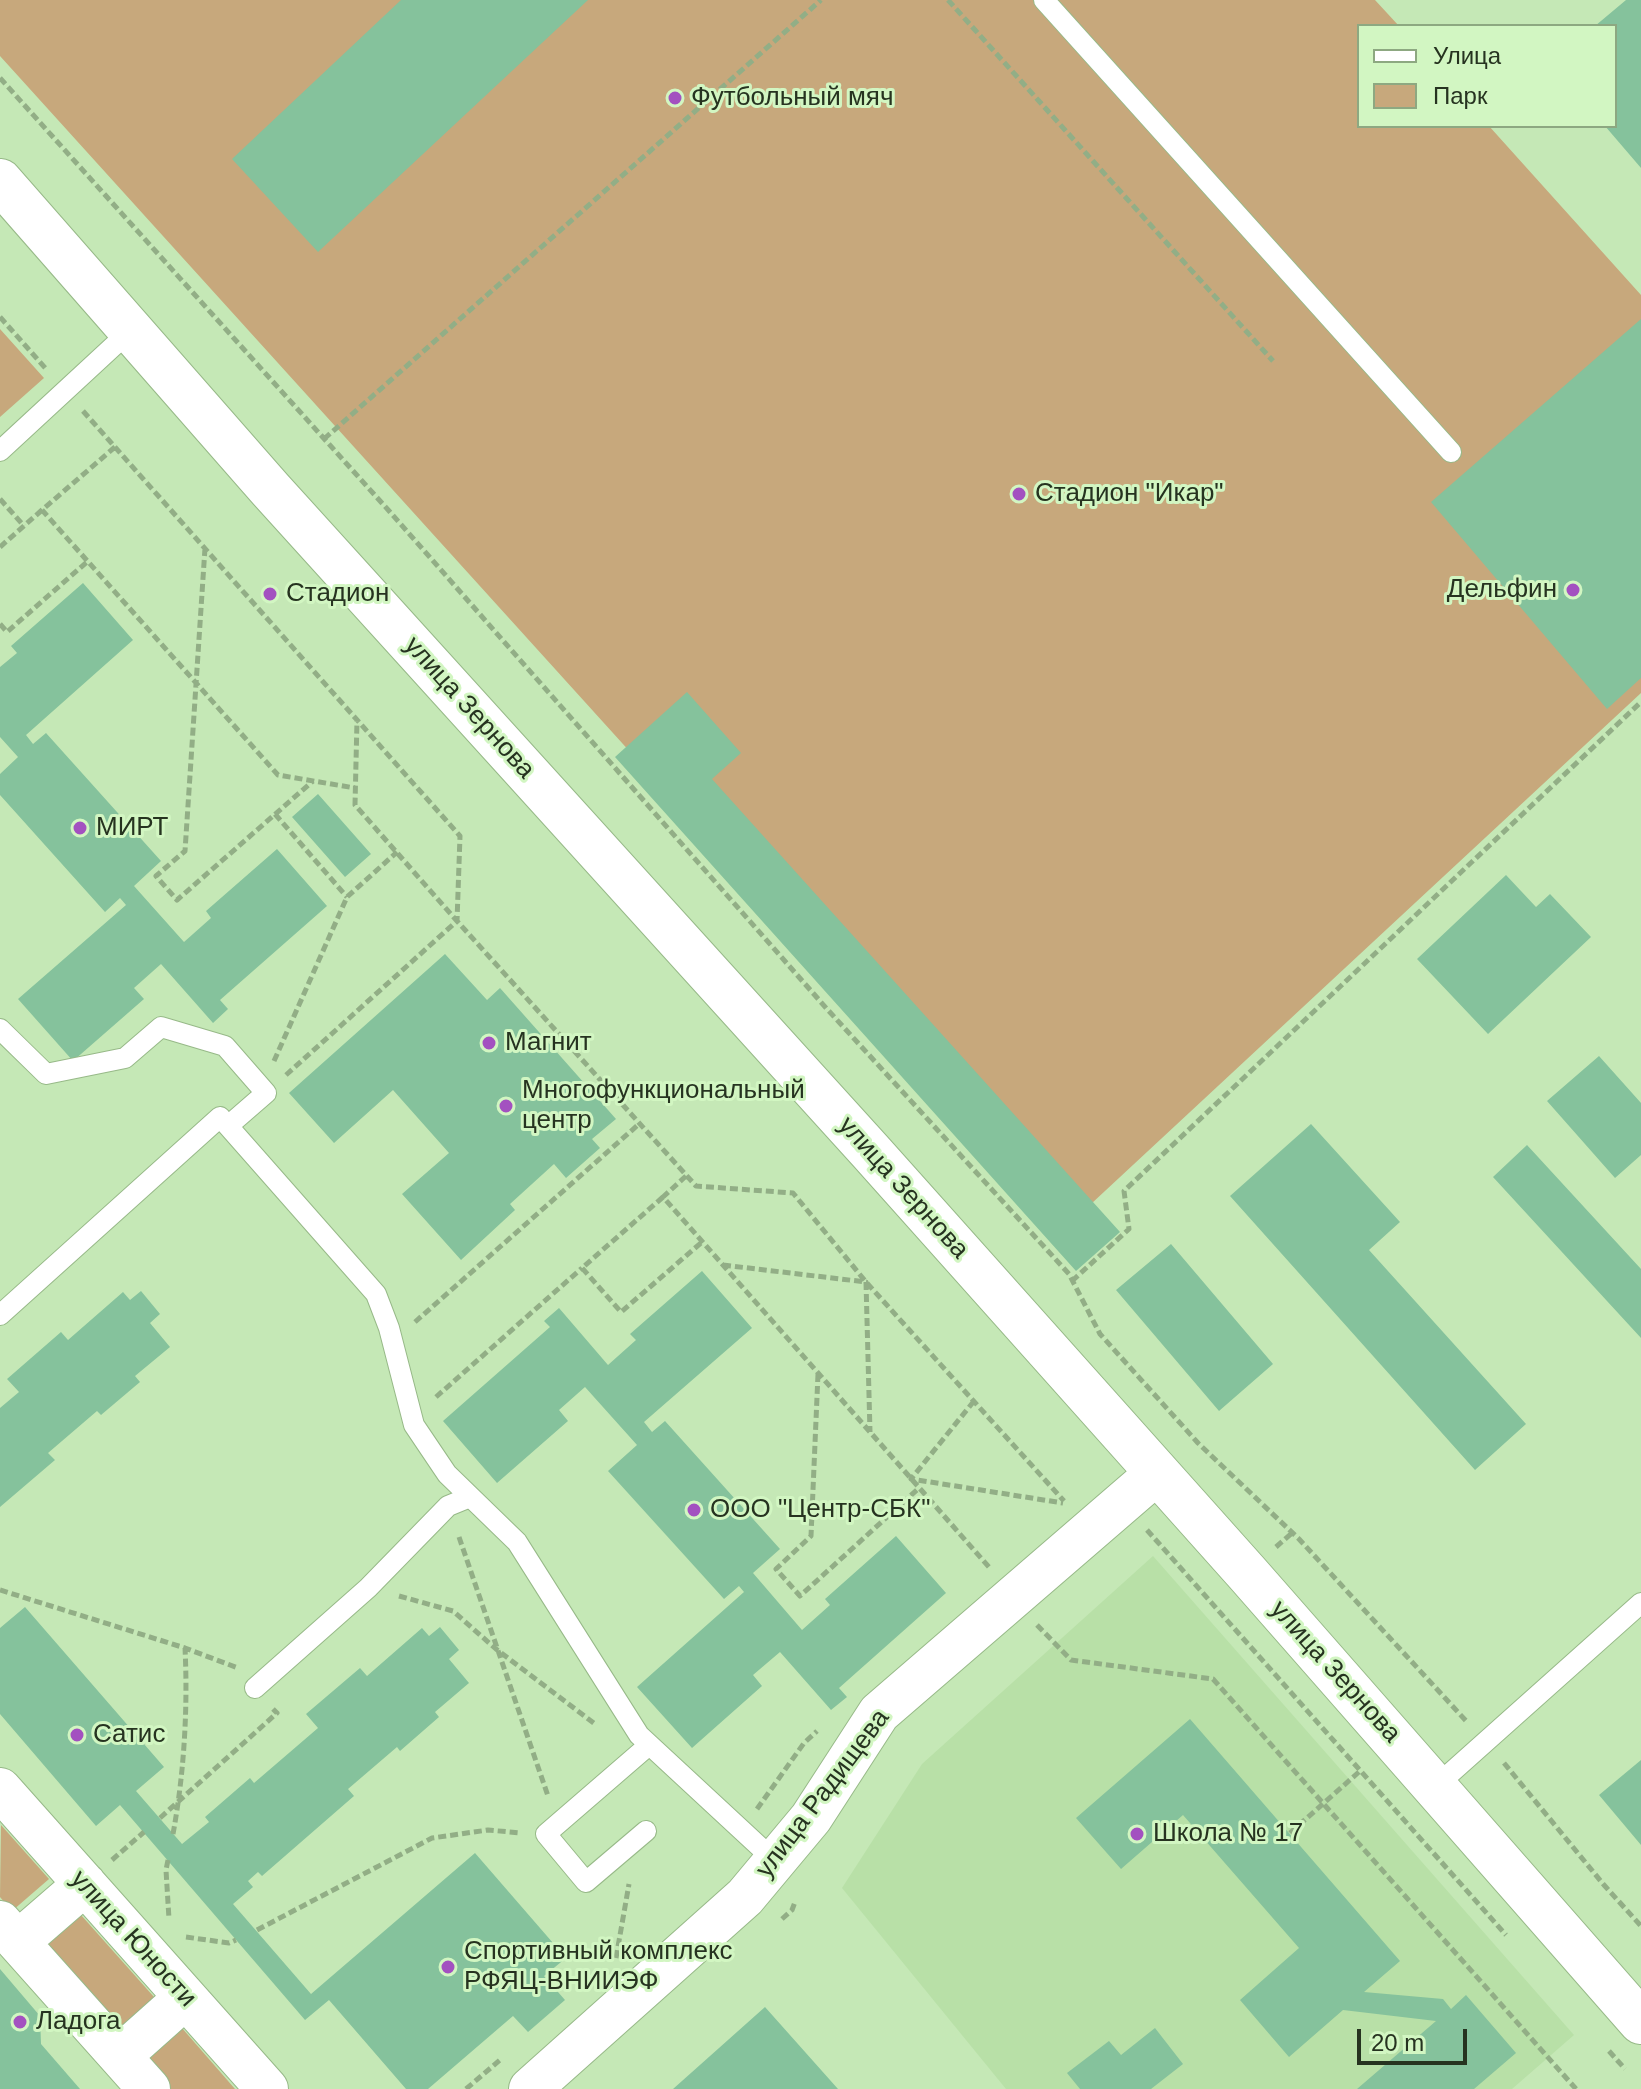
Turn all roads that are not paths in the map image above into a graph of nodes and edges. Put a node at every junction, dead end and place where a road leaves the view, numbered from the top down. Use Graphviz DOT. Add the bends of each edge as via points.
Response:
graph roads {
  1 [pos="1044,0"];
  2 [pos="0,181"];
  3 [pos="132,329"];
  4 [pos="0,451"];
  5 [pos="1451,452"];
  6 [pos="0,1029"];
  7 [pos="228,1126"];
  8 [pos="0,1315"];
  9 [pos="1157,1473"];
  10 [pos="470,1497"];
  11 [pos="1641,1603"];
  12 [pos="255,1688"];
  13 [pos="644,1750"];
  14 [pos="1436,1786"];
  15 [pos="3,1798"];
  16 [pos="646,1831"];
  17 [pos="775,1861"];
  18 [pos="85,1884"];
  19 [pos="9,1932"];
  20 [pos="185,1998"];
  21 [pos="1641,2022"];
  22 [pos="120,2056"];
  23 [pos="149,2089"];
  24 [pos="267,2089"];
  25 [pos="530,2089"];
  1 -- 5 [label="lane"];
  2 -- 3 [label="main road, улица Зернова"];
  3 -- 4 [label="lane"];
  3 -- 9 [label="main road, улица Зернова"];
  6 -- 7 [label="lane" via="46,1074 125,1058 161,1027 225,1046 266,1093"];
  7 -- 8 [label="lane" via="220,1117"];
  7 -- 10 [label="lane" via="376,1294 414,1425 447,1474"];
  9 -- 14 [label="main road, улица Зернова"];
  9 -- 17 [label="street, улица Радищева" via="879,1713 811,1818"];
  10 -- 12 [label="lane" via="448,1506 368,1588"];
  10 -- 13 [label="lane" via="517,1542"];
  11 -- 14 [label="lane"];
  13 -- 16 [label="lane" via="552,1829 586,1882"];
  13 -- 17 [label="lane"];
  14 -- 21 [label="main road, улица Зернова"];
  15 -- 18 [label="street, улица Юности"];
  17 -- 25 [label="street, улица Радищева" via="745,1897"];
  18 -- 19 [label="street"];
  18 -- 20 [label="street, улица Юности"];
  19 -- 22 [label="street"];
  20 -- 22 [label="street"];
  20 -- 24 [label="street, улица Юности"];
  22 -- 23 [label="street"];
}
